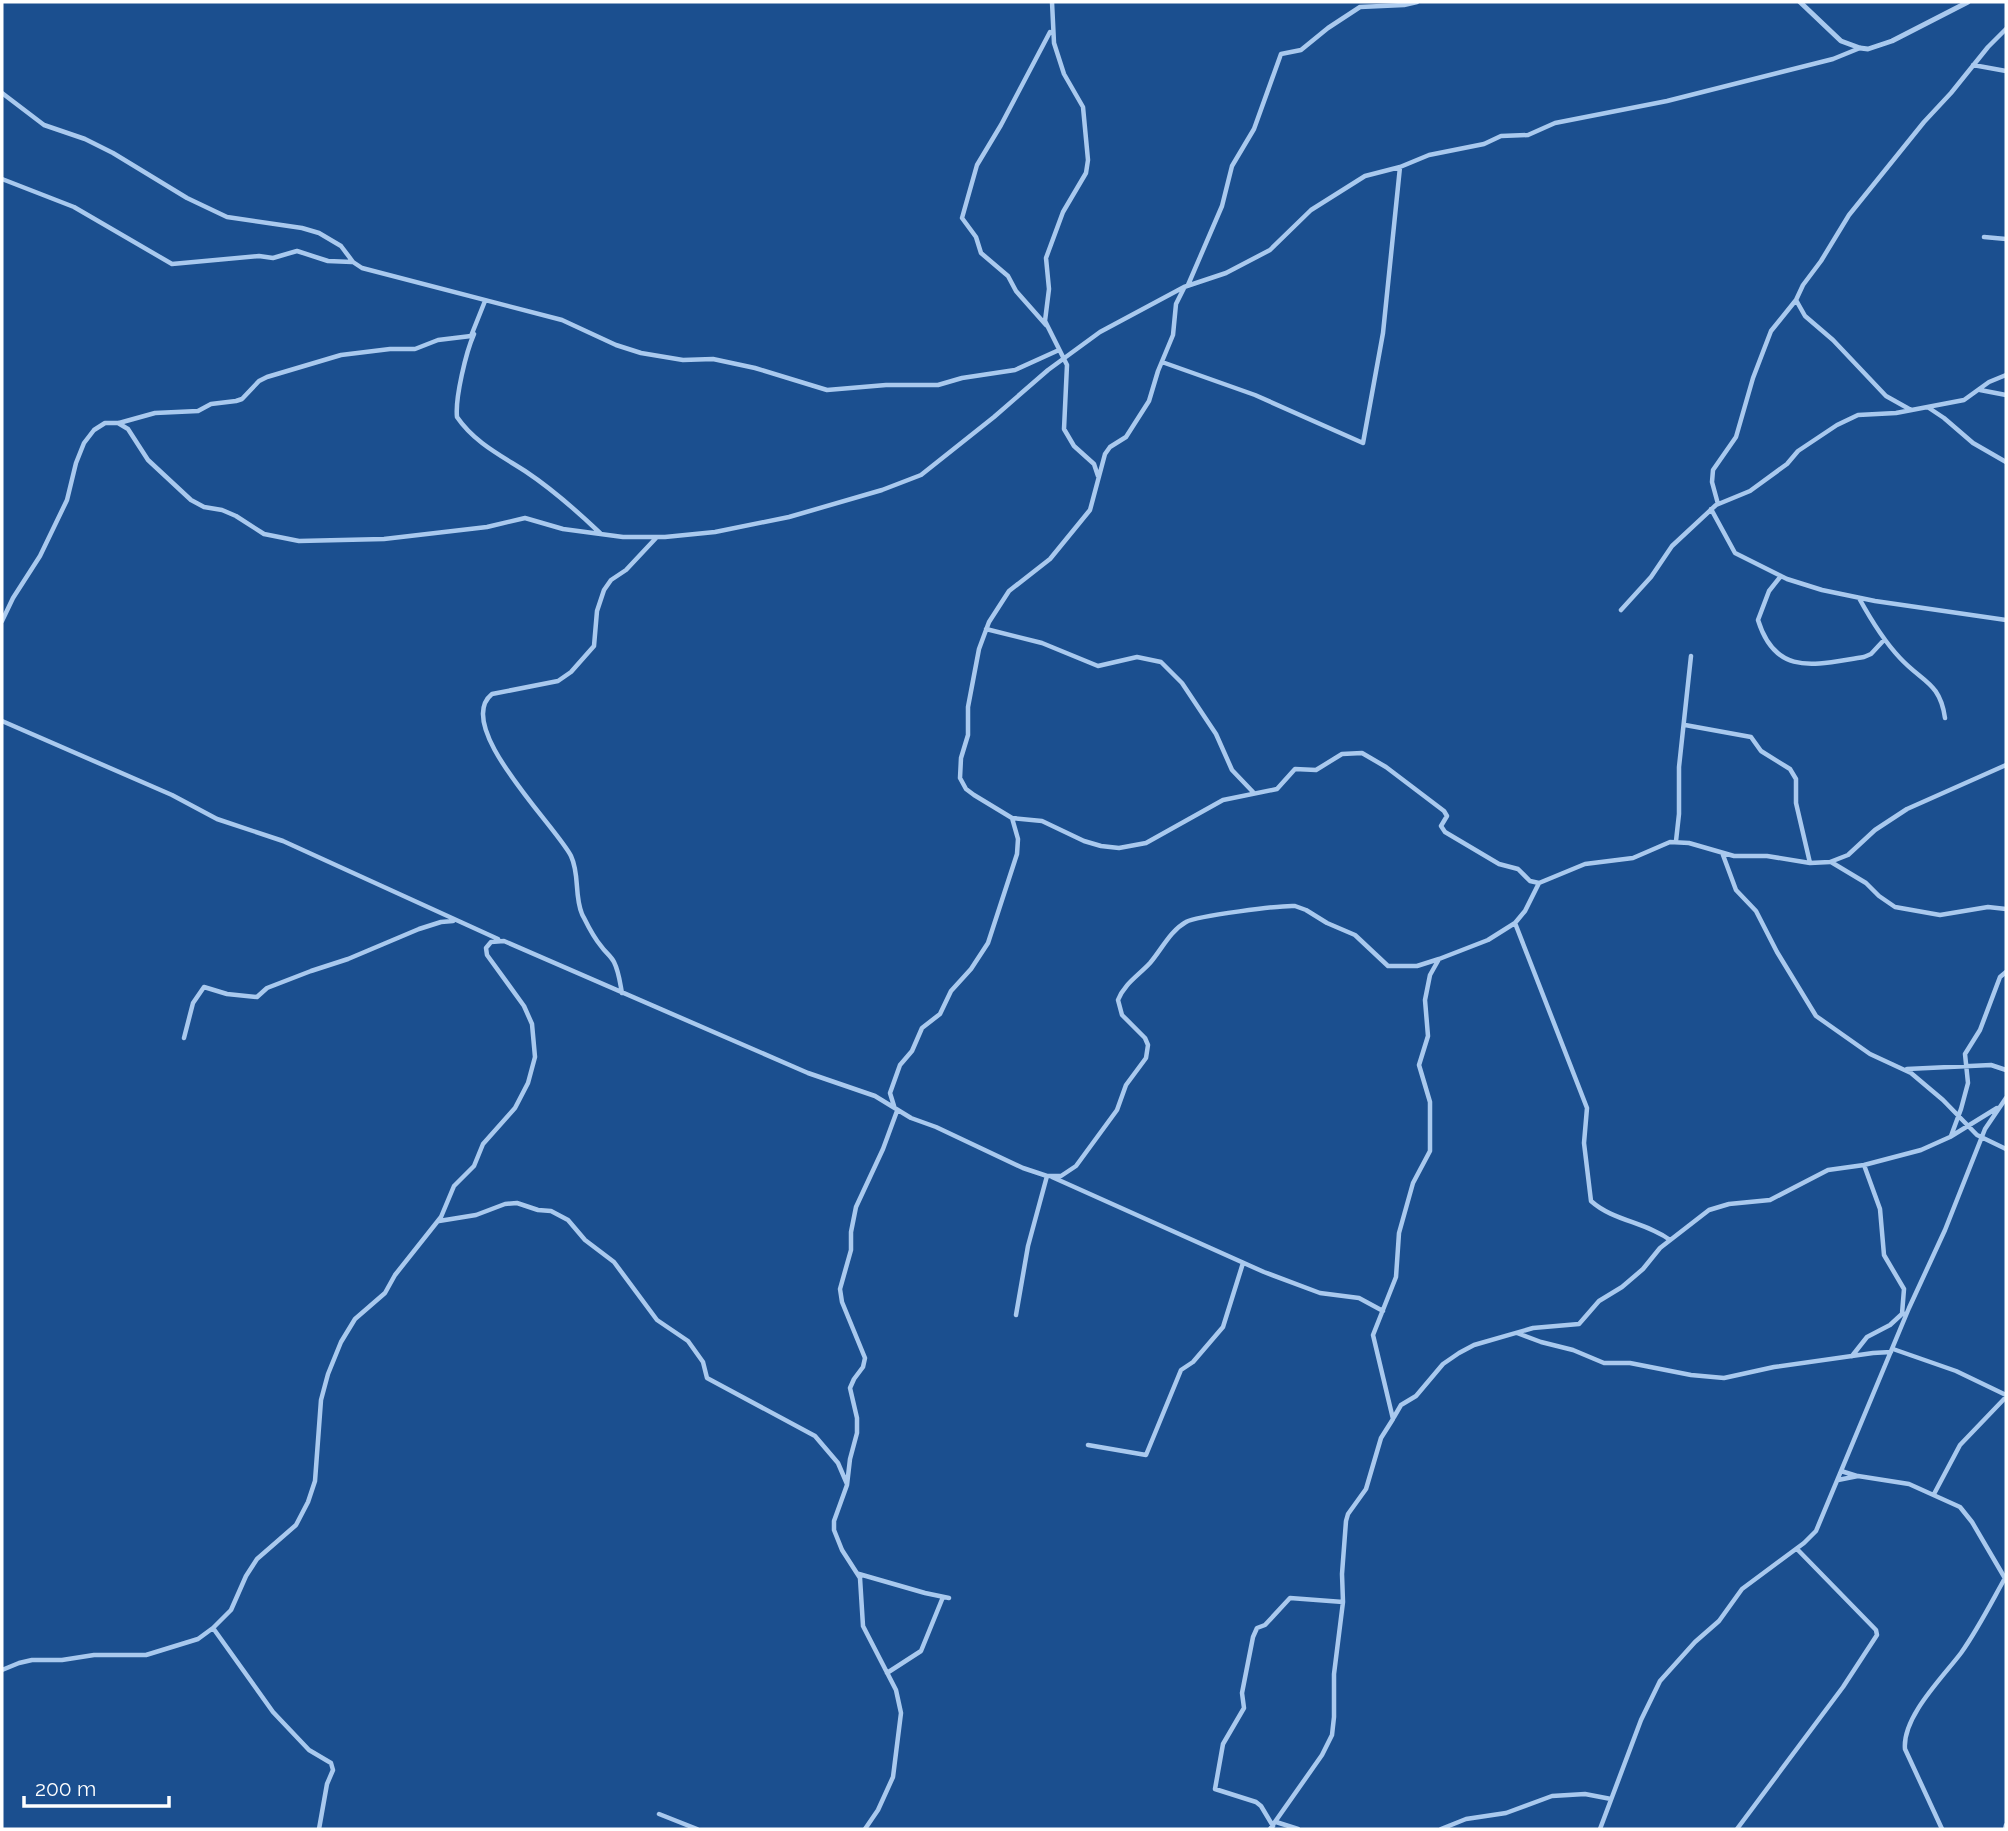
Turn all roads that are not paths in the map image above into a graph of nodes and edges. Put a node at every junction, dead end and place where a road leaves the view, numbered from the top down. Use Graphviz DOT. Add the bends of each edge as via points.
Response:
graph roads {
  1 [pos="1052,2"];
  2 [pos="1417,2"];
  3 [pos="1800,2"];
  4 [pos="1968,2"];
  5 [pos="2006,29"];
  6 [pos="1051,30"];
  7 [pos="1860,48"];
  8 [pos="1973,65"];
  9 [pos="2006,71"];
  10 [pos="2,93"];
  11 [pos="1400,167"];
  12 [pos="2,179"];
  13 [pos="1984,237"];
  14 [pos="2006,239"];
  15 [pos="353,262"];
  16 [pos="1186,286"];
  17 [pos="1797,299"];
  18 [pos="485,301"];
  19 [pos="1046,325"];
  20 [pos="474,334"];
  21 [pos="1059,350"];
  22 [pos="1064,358"];
  23 [pos="1162,362"];
  24 [pos="2006,375"];
  25 [pos="1979,390"];
  26 [pos="2006,395"];
  27 [pos="1929,407"];
  28 [pos="1910,410"];
  29 [pos="118,423"];
  30 [pos="2006,460"];
  31 [pos="1098,478"];
  32 [pos="1718,504"];
  33 [pos="1711,509"];
  34 [pos="601,534"];
  35 [pos="657,537"];
  36 [pos="1782,576"];
  37 [pos="1858,597"];
  38 [pos="1621,610"];
  39 [pos="2006,620"];
  40 [pos="2,621"];
  41 [pos="986,629"];
  42 [pos="1884,640"];
  43 [pos="1691,656"];
  44 [pos="1945,718"];
  45 [pos="2,721"];
  46 [pos="1685,725"];
  47 [pos="2006,765"];
  48 [pos="1254,793"];
  49 [pos="1012,818"];
  50 [pos="1676,841"];
  51 [pos="1723,854"];
  52 [pos="1830,862"];
  53 [pos="1810,863"];
  54 [pos="1539,883"];
  55 [pos="2006,909"];
  56 [pos="454,921"];
  57 [pos="1515,923"];
  58 [pos="502,941"];
  59 [pos="1439,959"];
  60 [pos="2006,972"];
  61 [pos="622,994"];
  62 [pos="184,1038"];
  63 [pos="1966,1066"];
  64 [pos="1905,1069"];
  65 [pos="2006,1070"];
  66 [pos="2006,1098"];
  67 [pos="1997,1108"];
  68 [pos="896,1110"];
  69 [pos="1958,1117"];
  70 [pos="1967,1126"];
  71 [pos="1950,1137"];
  72 [pos="1982,1138"];
  73 [pos="2006,1149"];
  74 [pos="1864,1165"];
  75 [pos="1048,1176"];
  76 [pos="438,1221"];
  77 [pos="1670,1240"];
  78 [pos="1242,1263"];
  79 [pos="1909,1308"];
  80 [pos="1384,1311"];
  81 [pos="1902,1314"];
  82 [pos="1016,1315"];
  83 [pos="1517,1332"];
  84 [pos="1892,1351"];
  85 [pos="1852,1356"];
  86 [pos="2006,1396"];
  87 [pos="1392,1419"];
  88 [pos="1088,1445"];
  89 [pos="1841,1471"];
  90 [pos="1858,1476"];
  91 [pos="1837,1480"];
  92 [pos="847,1485"];
  93 [pos="1934,1494"];
  94 [pos="1797,1549"];
  95 [pos="858,1573"];
  96 [pos="2006,1579"];
  97 [pos="1343,1602"];
  98 [pos="214,1628"];
  99 [pos="2,1670"];
  100 [pos="887,1673"];
  101 [pos="1611,1799"];
  102 [pos="659,1814"];
  103 [pos="1273,1826"];
  104 [pos="319,1829"];
  105 [pos="697,1829"];
  106 [pos="865,1829"];
  107 [pos="1298,1829"];
  108 [pos="1441,1829"];
  109 [pos="1600,1829"];
  110 [pos="1737,1829"];
  111 [pos="1942,1829"];
  1 -- 6 [label="street"];
  2 -- 16 [label="street" via="1360,8 1301,50 1281,54"];
  3 -- 7 [label="street" via="1831,34"];
  4 -- 7 [label="street" via="1885,44"];
  5 -- 8 [label="street"];
  6 -- 19 [label="street" via="1064,74 1085,116 1088,160 1046,258"];
  6 -- 19 [label="street" via="977,165 962,216 981,253 1008,276"];
  7 -- 11 [label="street" via="1667,102 1555,122 1528,135 1501,136"];
  8 -- 9 [label="street"];
  8 -- 17 [label="street" via="1849,215"];
  10 -- 15 [label="street" via="44,125 113,153 199,204 233,218 319,233 341,246"];
  11 -- 16 [label="street" via="1357,180 1311,210 1270,250 1226,273"];
  11 -- 23 [label="street" via="1383,332 1363,443 1255,395"];
  12 -- 15 [label="street" via="74,207 172,264 273,258 293,251 328,261"];
  13 -- 14 [label="street"];
  15 -- 18 [label="street" via="383,275"];
  16 -- 22 [label="street" via="1100,332"];
  16 -- 23 [label="street" via="1177,300 1175,330"];
  17 -- 28 [label="street" via="1805,316 1886,396"];
  17 -- 32 [label="street" via="1771,331 1736,437 1713,470"];
  18 -- 20 [label="street"];
  18 -- 21 [label="street" via="574,324 641,353 713,359 827,390 938,385 1015,370"];
  19 -- 21 [label="street"];
  20 -- 29 [label="street" via="415,349 341,355 267,377 236,401"];
  20 -- 34 [label="street" via="457,416 491,451 543,484"];
  21 -- 22 [label="street"];
  22 -- 31 [label="street" via="1068,371 1064,429 1073,446 1094,464"];
  22 -- 35 [label="street" via="932,468 910,481 806,514 715,532"];
  23 -- 31 [label="street" via="1144,410 1126,437 1107,450"];
  24 -- 25 [label="street"];
  25 -- 26 [label="street"];
  25 -- 27 [label="street" via="1964,400"];
  27 -- 28 [label="street"];
  27 -- 30 [label="street" via="1973,443"];
  28 -- 32 [label="street" via="1848,419 1808,444 1751,491"];
  29 -- 34 [label="street" via="128,429 148,460 191,500 229,513 273,537 299,541 384,539 525,518"];
  29 -- 40 [label="street" via="104,423 88,436 67,500"];
  31 -- 41 [label="street" via="1090,510 1050,559 1009,591"];
  32 -- 33 [label="street"];
  33 -- 36 [label="street" via="1732,550"];
  33 -- 38 [label="street" via="1672,545"];
  34 -- 35 [label="street"];
  35 -- 61 [label="street" via="609,583 597,611 594,646 571,673 558,681 497,692 487,698 484,707 493,749 572,857 582,912 615,963"];
  36 -- 37 [label="street"];
  36 -- 42 [label="street" via="1769,591 1758,620 1768,644 1788,660 1806,665 1864,657"];
  37 -- 39 [label="street"];
  37 -- 42 [label="street"];
  41 -- 48 [label="street" via="1042,643 1098,666 1137,657 1161,662 1182,683 1216,734 1232,770"];
  41 -- 49 [label="street" via="970,695 960,778 974,795"];
  42 -- 44 [label="street" via="1941,696"];
  43 -- 46 [label="street"];
  45 -- 56 [label="street" via="217,819 283,841"];
  46 -- 50 [label="street"];
  46 -- 53 [label="street" via="1751,737 1761,751 1790,769 1796,779 1796,803"];
  47 -- 52 [label="street" via="1907,809 1848,855"];
  48 -- 49 [label="street" via="1223,800 1146,843 1119,848 1084,841 1042,821"];
  48 -- 54 [label="street" via="1277,789 1296,769 1317,770 1342,754 1362,753 1444,811 1447,816 1441,827 1445,832"];
  49 -- 68 [label="street" via="1018,847 988,943 951,990 940,1014 922,1028 900,1065 890,1093"];
  50 -- 51 [label="street"];
  50 -- 54 [label="street" via="1633,858 1585,864"];
  51 -- 53 [label="street"];
  51 -- 64 [label="street" via="1736,890 1756,911 1816,1016 1870,1054"];
  52 -- 53 [label="street"];
  52 -- 55 [label="street" via="1895,906 1940,915 1988,907"];
  54 -- 57 [label="street"];
  56 -- 58 [label="street"];
  56 -- 62 [label="street" via="419,929 267,988 257,997 204,987 193,1003"];
  57 -- 59 [label="street"];
  57 -- 77 [label="street" via="1587,1108 1584,1143 1591,1201 1611,1215"];
  58 -- 61 [label="street"];
  58 -- 76 [label="street" via="489,943 487,955 529,1015 535,1045 533,1068 518,1104 454,1186"];
  59 -- 75 [label="street" via="1417,966 1388,966 1355,935 1295,906 1186,921 1118,1000 1122,1015 1145,1038 1146,1058 1083,1157 1061,1176"];
  59 -- 80 [label="street" via="1426,992 1428,1036 1419,1065 1430,1102 1430,1151 1410,1193 1399,1233 1396,1277"];
  60 -- 63 [label="street" via="1967,1049"];
  61 -- 68 [label="street" via="808,1073 875,1096"];
  63 -- 64 [label="street"];
  63 -- 65 [label="street"];
  63 -- 69 [label="street" via="1968,1083"];
  64 -- 69 [label="street"];
  66 -- 67 [label="street"];
  67 -- 70 [label="street"];
  67 -- 72 [label="street"];
  68 -- 75 [label="street"];
  68 -- 92 [label="street" via="856,1207 840,1289 865,1358 851,1384 858,1426"];
  69 -- 70 [label="street"];
  69 -- 71 [label="street"];
  70 -- 71 [label="street"];
  70 -- 72 [label="street"];
  71 -- 74 [label="street"];
  72 -- 73 [label="street"];
  72 -- 79 [label="street"];
  74 -- 77 [label="street" via="1825,1171 1770,1200 1717,1206"];
  74 -- 81 [label="street" via="1880,1209 1884,1255 1904,1289"];
  75 -- 78 [label="street"];
  75 -- 82 [label="street" via="1028,1246"];
  76 -- 92 [label="street" via="517,1203 568,1220 614,1262 656,1320 693,1347 707,1378 816,1436 838,1463"];
  76 -- 98 [label="street" via="386,1293 355,1319 341,1342 321,1400 317,1466 308,1502 296,1525 251,1565 231,1610"];
  77 -- 83 [label="street" via="1643,1269 1594,1306 1580,1324"];
  78 -- 80 [label="street" via="1320,1293 1359,1298"];
  78 -- 88 [label="street" via="1225,1324 1181,1370 1146,1455"];
  79 -- 81 [label="street"];
  79 -- 84 [label="street"];
  80 -- 87 [label="street" via="1374,1342"];
  81 -- 85 [label="street" via="1867,1337"];
  83 -- 85 [label="street" via="1604,1363 1630,1363 1707,1377 1732,1377"];
  83 -- 87 [label="street" via="1474,1345 1451,1358"];
  84 -- 85 [label="street"];
  84 -- 86 [label="street" via="1963,1374"];
  84 -- 89 [label="street"];
  86 -- 93 [label="street" via="1960,1445"];
  87 -- 97 [label="street" via="1381,1438 1366,1489 1346,1521"];
  89 -- 90 [label="street"];
  89 -- 91 [label="street"];
  90 -- 91 [label="street"];
  90 -- 93 [label="street" via="1909,1484"];
  91 -- 94 [label="street" via="1816,1531"];
  92 -- 95 [label="street" via="834,1530"];
  93 -- 96 [label="street" via="1966,1513"];
  94 -- 101 [label="street" via="1742,1589 1717,1624 1660,1681"];
  94 -- 110 [label="street" via="1877,1635"];
  95 -- 100 [label="street" via="863,1626"];
  95 -- 100 [label="street" via="946,1597 921,1651"];
  96 -- 111 [label="street" via="1961,1652 1929,1691 1907,1733 1905,1749"];
  97 -- 103 [label="street" via="1332,1735"];
  97 -- 103 [label="street" via="1290,1598 1253,1637 1242,1693 1244,1708 1223,1744 1215,1787 1256,1802"];
  98 -- 99 [label="street" via="198,1639 146,1655 33,1660"];
  98 -- 104 [label="street" via="272,1712 309,1750 331,1763"];
  100 -- 106 [label="street" via="900,1706 894,1770 889,1789"];
  101 -- 108 [label="street" via="1552,1796"];
  101 -- 109 [label="street"];
  102 -- 105 [label="street"];
  103 -- 107 [label="street"];
}
